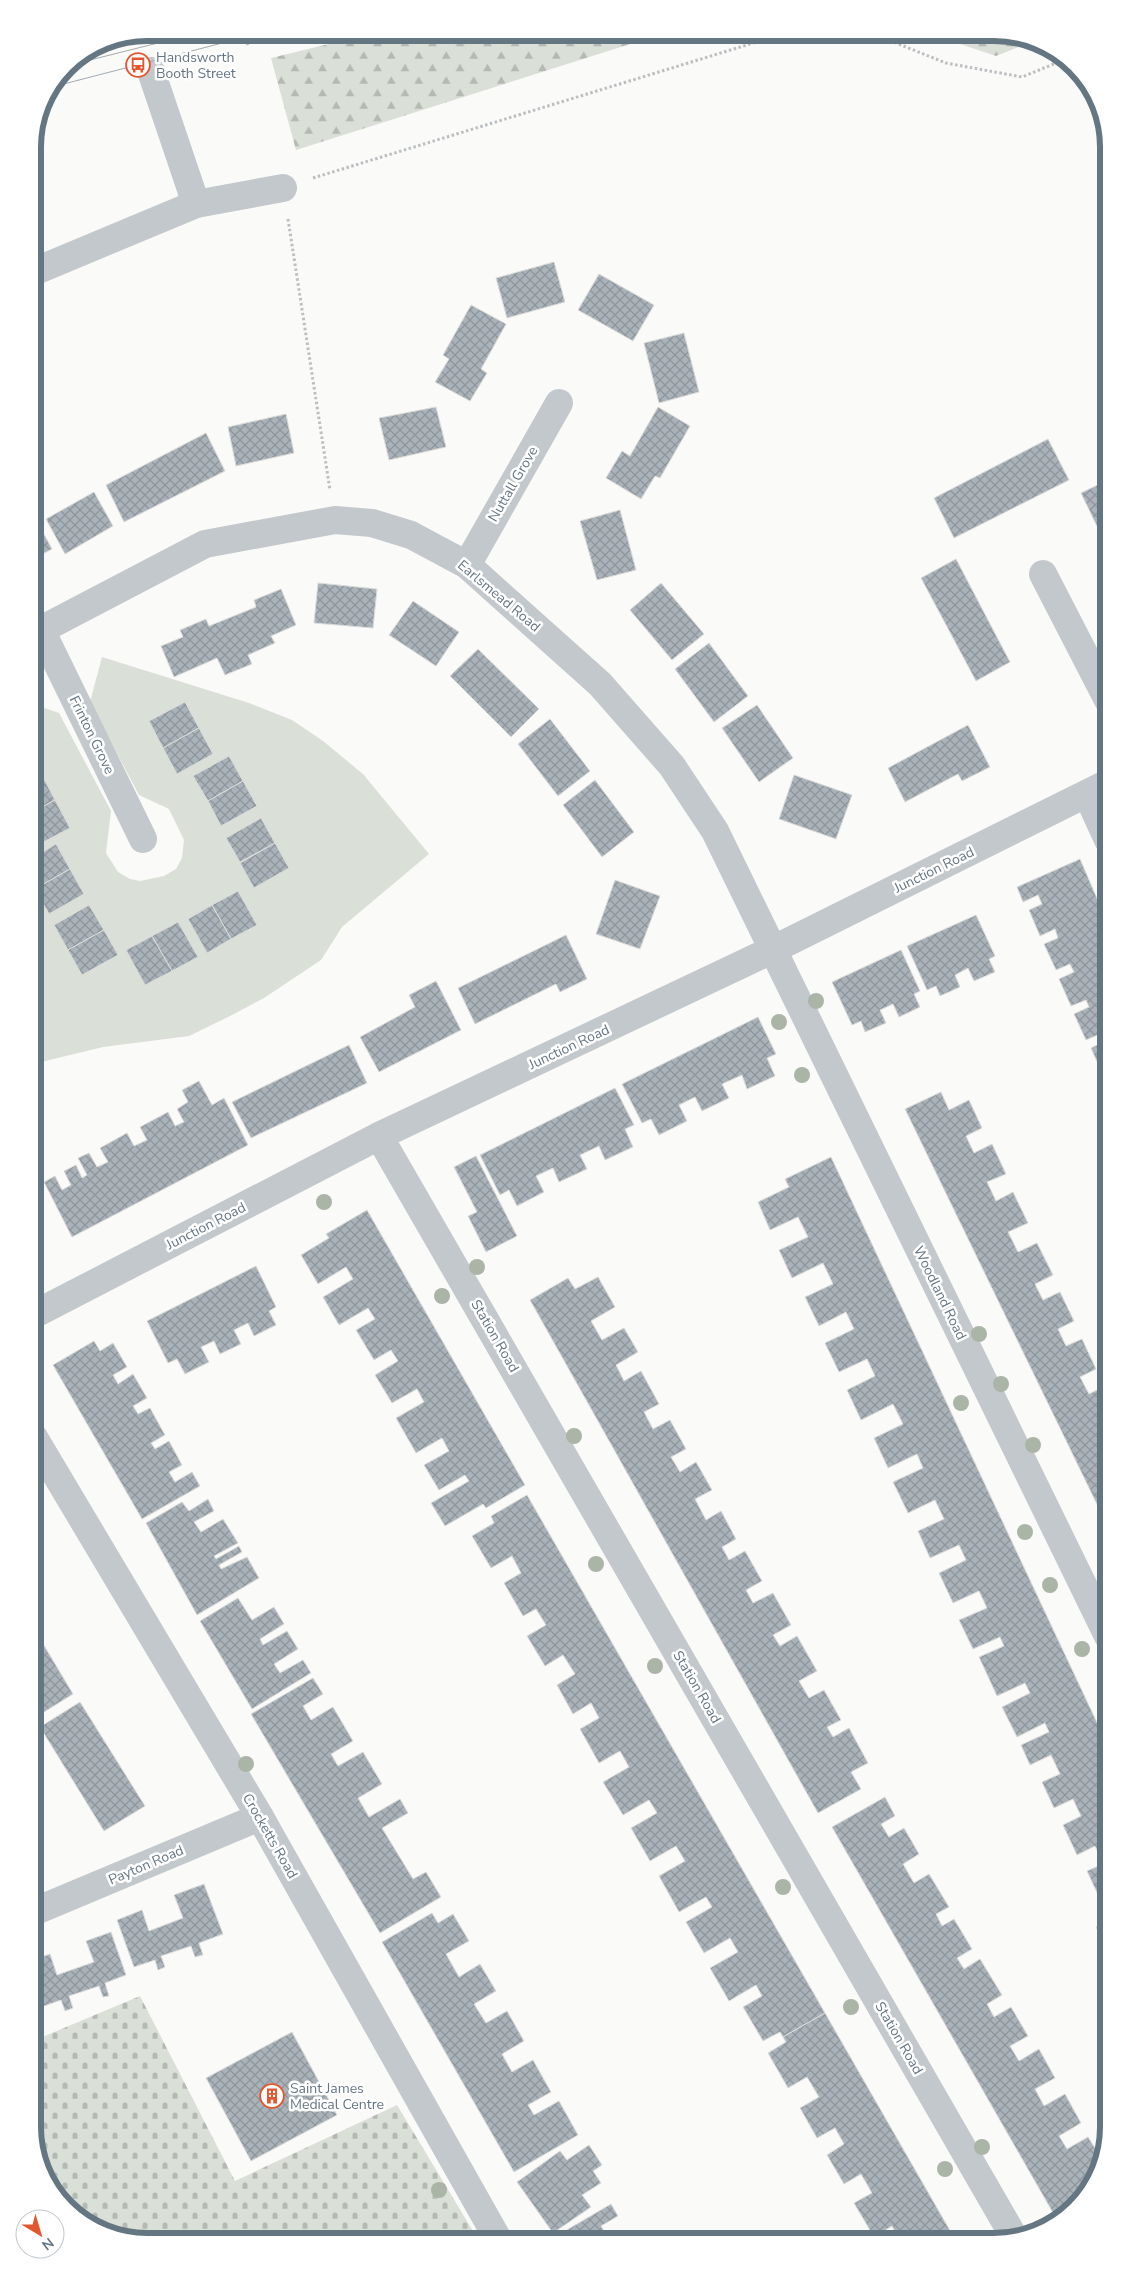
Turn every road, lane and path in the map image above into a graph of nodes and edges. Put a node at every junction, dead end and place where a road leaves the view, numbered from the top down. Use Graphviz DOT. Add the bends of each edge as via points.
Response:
graph roads {
  1 [pos="247,41"];
  2 [pos="760,41"];
  3 [pos="891,41"];
  4 [pos="248,46"];
  5 [pos="1057,63"];
  6 [pos="151,71"];
  7 [pos="283,188"];
  8 [pos="196,204"];
  9 [pos="41,269"];
  10 [pos="559,403"];
  11 [pos="335,520"];
  12 [pos="467,565"];
  13 [pos="1043,574"];
  14 [pos="41,630"];
  15 [pos="41,640"];
  16 [pos="1100,684"];
  17 [pos="1098,788"];
  18 [pos="143,839"];
  19 [pos="772,950"];
  20 [pos="380,1136"];
  21 [pos="41,1311"];
  22 [pos="41,1449"];
  23 [pos="1100,1620"];
  24 [pos="260,1817"];
  25 [pos="41,1908"];
  26 [pos="1010,2232"];
  27 [pos="494,2233"];
  1 -- 4 [label="path"];
  2 -- 7 [label="path"];
  3 -- 5 [label="path" via="946,63 1022,77"];
  6 -- 8 [label="street"];
  7 -- 8 [label="street"];
  7 -- 11 [label="path"];
  8 -- 9 [label="street"];
  10 -- 12 [label="street, Nuttall Grove"];
  11 -- 12 [label="street, Earlsmead Road" via="372,523 411,535"];
  11 -- 14 [label="street, Earlsmead Road" via="205,544"];
  12 -- 19 [label="street, Earlsmead Road" via="600,684 672,766 715,831"];
  13 -- 16 [label="street"];
  15 -- 18 [label="street, Frinton Grove"];
  17 -- 19 [label="street, Junction Road"];
  19 -- 20 [label="street, Junction Road"];
  19 -- 23 [label="street, Woodland Road"];
  20 -- 21 [label="street, Junction Road"];
  20 -- 26 [label="street, Station Road"];
  22 -- 24 [label="street, Crocketts Road"];
  24 -- 25 [label="street, Payton Road"];
  24 -- 27 [label="street, Crocketts Road"];
}
